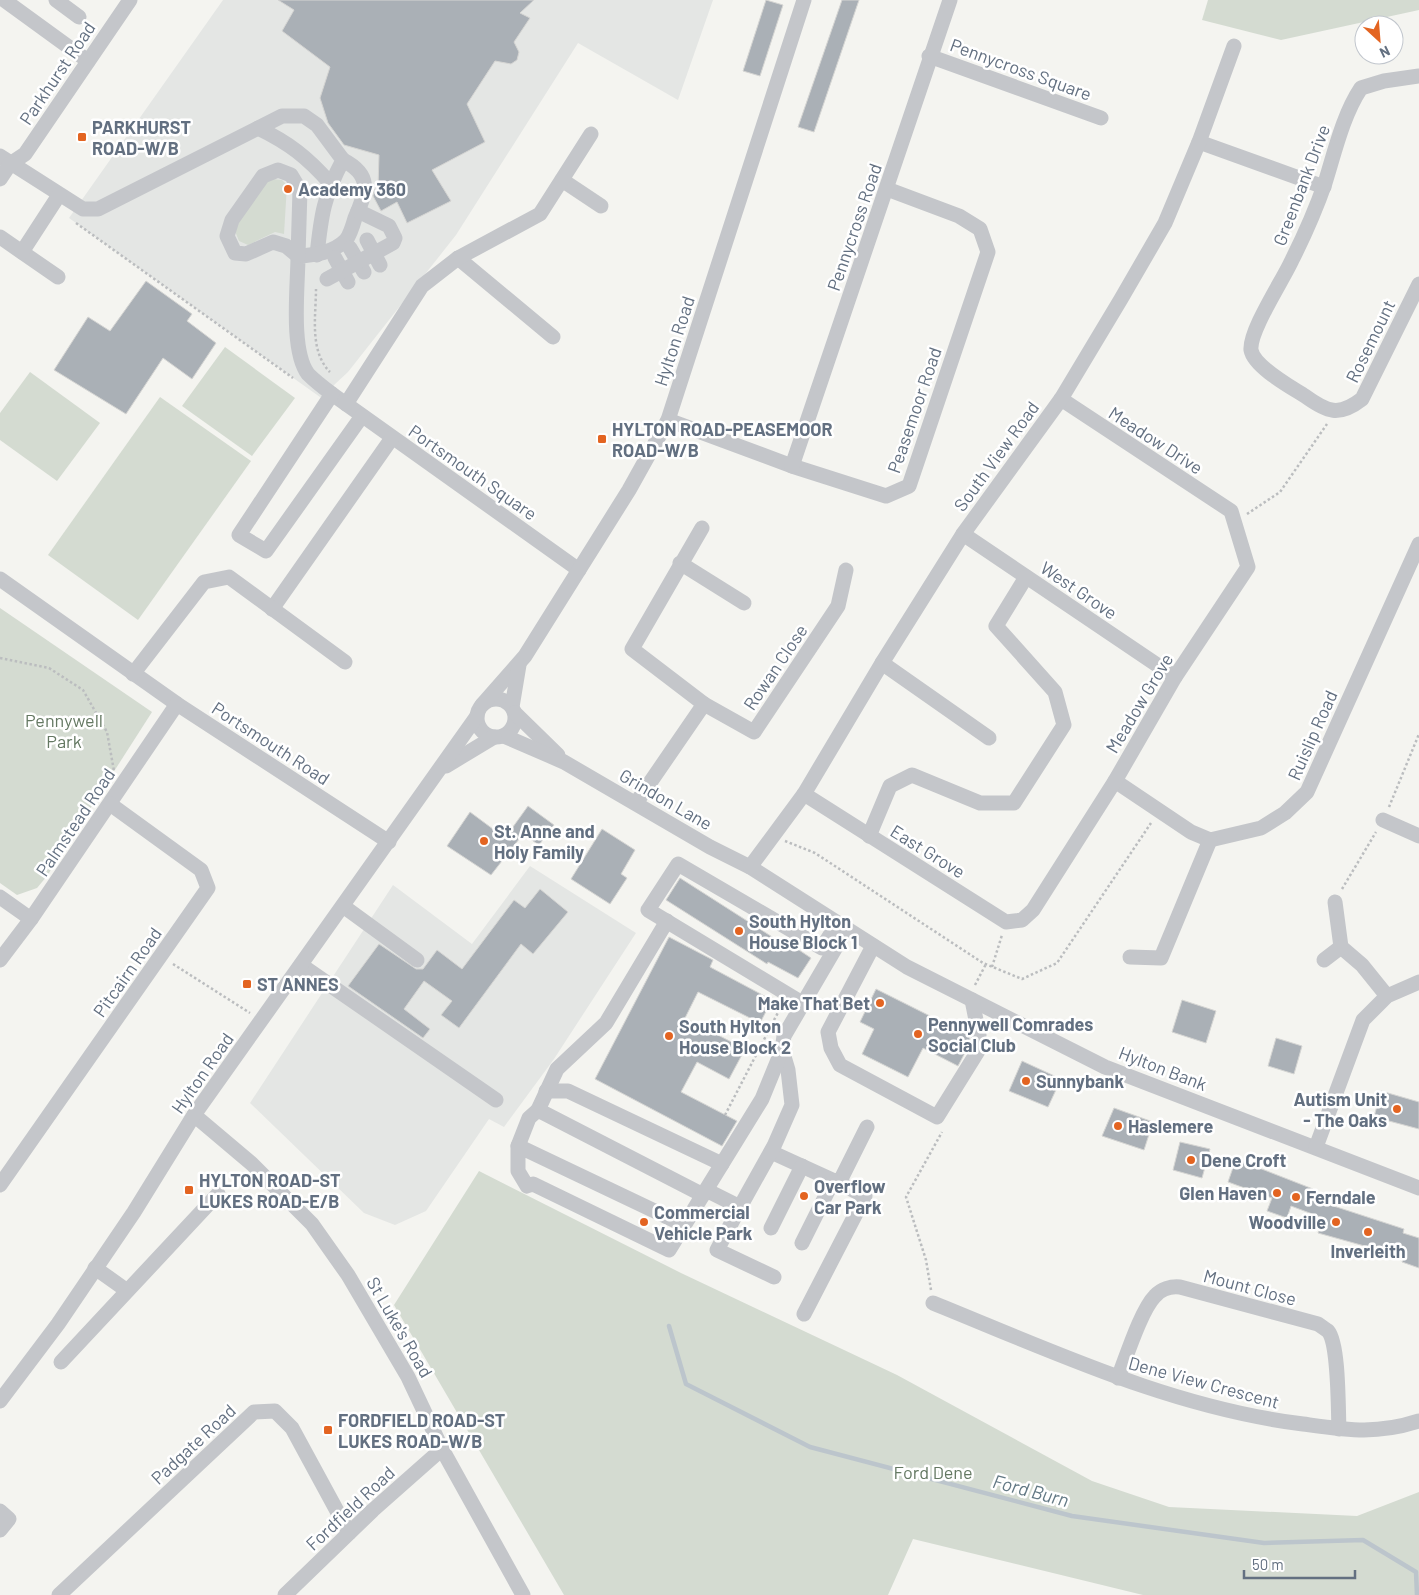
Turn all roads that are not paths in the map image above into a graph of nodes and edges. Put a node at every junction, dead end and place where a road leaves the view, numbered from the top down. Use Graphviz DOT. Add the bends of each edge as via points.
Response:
graph roads {
  1 [pos="4,0"];
  2 [pos="56,0"];
  3 [pos="130,0"];
  4 [pos="804,0"];
  5 [pos="950,0"];
  6 [pos="79,17"];
  7 [pos="1234,46"];
  8 [pos="929,56"];
  9 [pos="88,61"];
  10 [pos="1419,76"];
  11 [pos="1101,118"];
  12 [pos="258,128"];
  13 [pos="591,134"];
  14 [pos="1199,142"];
  15 [pos="5,160"];
  16 [pos="342,160"];
  17 [pos="0,178"];
  18 [pos="562,180"];
  19 [pos="330,183"];
  20 [pos="1324,187"];
  21 [pos="887,189"];
  22 [pos="56,200"];
  23 [pos="601,206"];
  24 [pos="358,211"];
  25 [pos="0,237"];
  26 [pos="350,248"];
  27 [pos="22,252"];
  28 [pos="317,255"];
  29 [pos="298,256"];
  30 [pos="458,258"];
  31 [pos="361,267"];
  32 [pos="58,277"];
  33 [pos="321,281"];
  34 [pos="1419,284"];
  35 [pos="553,338"];
  36 [pos="332,394"];
  37 [pos="1061,400"];
  38 [pos="346,404"];
  39 [pos="1337,411"];
  40 [pos="362,416"];
  41 [pos="668,420"];
  42 [pos="392,438"];
  43 [pos="792,466"];
  44 [pos="1233,516"];
  45 [pos="702,528"];
  46 [pos="962,534"];
  47 [pos="1419,544"];
  48 [pos="1415,561"];
  49 [pos="680,563"];
  50 [pos="579,570"];
  51 [pos="846,570"];
  52 [pos="1026,577"];
  53 [pos="0,580"];
  54 [pos="744,603"];
  55 [pos="272,609"];
  56 [pos="345,662"];
  57 [pos="882,663"];
  58 [pos="519,665"];
  59 [pos="133,674"];
  60 [pos="1174,677"];
  61 [pos="177,704"];
  62 [pos="704,704"];
  63 [pos="514,710"];
  64 [pos="480,711"];
  65 [pos="499,736"];
  66 [pos="989,738"];
  67 [pos="564,762"];
  68 [pos="440,770"];
  69 [pos="1115,781"];
  70 [pos="804,794"];
  71 [pos="115,798"];
  72 [pos="636,803"];
  73 [pos="1383,820"];
  74 [pos="868,836"];
  75 [pos="1419,836"];
  76 [pos="1210,840"];
  77 [pos="389,842"];
  78 [pos="750,867"];
  79 [pos="0,897"];
  80 [pos="1335,902"];
  81 [pos="343,906"];
  82 [pos="31,919"];
  83 [pos="667,921"];
  84 [pos="1006,922"];
  85 [pos="841,927"];
  86 [pos="873,946"];
  87 [pos="1341,947"];
  88 [pos="1130,957"];
  89 [pos="0,960"];
  90 [pos="417,960"];
  91 [pos="1324,960"];
  92 [pos="301,965"];
  93 [pos="1419,982"];
  94 [pos="1387,996"];
  95 [pos="970,999"];
  96 [pos="802,1003"];
  97 [pos="782,1050"];
  98 [pos="546,1091"];
  99 [pos="496,1100"];
  100 [pos="538,1110"];
  101 [pos="194,1115"];
  102 [pos="867,1127"];
  103 [pos="518,1146"];
  104 [pos="1316,1147"];
  105 [pos="771,1152"];
  106 [pos="722,1164"];
  107 [pos="802,1166"];
  108 [pos="836,1182"];
  109 [pos="0,1185"];
  110 [pos="1419,1188"];
  111 [pos="704,1192"];
  112 [pos="218,1194"];
  113 [pos="740,1207"];
  114 [pos="684,1225"];
  115 [pos="771,1228"];
  116 [pos="802,1243"];
  117 [pos="95,1268"];
  118 [pos="774,1277"];
  119 [pos="126,1290"];
  120 [pos="933,1302"];
  121 [pos="804,1314"];
  122 [pos="61,1362"];
  123 [pos="1118,1378"];
  124 [pos="0,1401"];
  125 [pos="1419,1421"];
  126 [pos="1338,1429"];
  127 [pos="442,1449"];
  128 [pos="0,1511"];
  129 [pos="0,1530"];
  130 [pos="349,1533"];
  131 [pos="59,1595"];
  132 [pos="284,1595"];
  133 [pos="523,1595"];
  1 -- 9 [label="street"];
  2 -- 6 [label="street"];
  3 -- 9 [label="street, Parkhurst Road"];
  4 -- 41 [label="street, Hylton Road"];
  5 -- 8 [label="street, Pennycross Road"];
  7 -- 14 [label="street, South View Road"];
  8 -- 11 [label="street, Pennycross Square"];
  8 -- 21 [label="street, Pennycross Road"];
  9 -- 15 [label="street, Parkhurst Road" via="25,154"];
  10 -- 20 [label="street, Greenbank Drive" via="1361,88 1352,102"];
  12 -- 16 [label="street" via="282,116 304,116 317,125"];
  12 -- 19 [label="street" via="287,142"];
  12 -- 22 [label="street" via="98,209 83,209"];
  13 -- 18 [label="street"];
  14 -- 20 [label="street"];
  14 -- 37 [label="street, South View Road" via="1165,223"];
  15 -- 17 [label="street, Parkhurst Road"];
  15 -- 22 [label="street"];
  16 -- 19 [label="street"];
  16 -- 24 [label="street" via="362,175 366,188"];
  18 -- 23 [label="street"];
  18 -- 30 [label="street" via="540,214"];
  19 -- 28 [label="street" via="322,205"];
  20 -- 39 [label="street, Greenbank Drive" via="1292,261 1254,333 1251,350 1266,370 1325,410"];
  21 -- 43 [label="street, Pennycross Road"];
  21 -- 43 [label="street, Peasemoor Road" via="959,216 980,229 988,252 909,486 886,496"];
  22 -- 27 [label="street"];
  24 -- 28 [label="street" via="347,239"];
  24 -- 31 [label="street" via="389,226 395,238 393,243 374,253"];
  25 -- 27 [label="street"];
  26 -- 31 [label="street"];
  27 -- 32 [label="street"];
  28 -- 29 [label="street"];
  29 -- 29 [label="street, Portsmouth Square" via="286,246 273,242 246,254 236,253 227,236 232,220 263,176 278,170 291,175 300,190"];
  29 -- 36 [label="street, Portsmouth Square" via="301,359 308,373"];
  30 -- 35 [label="street"];
  30 -- 38 [label="street" via="422,286"];
  31 -- 33 [label="street" via="342,271"];
  34 -- 39 [label="street, Rosemount" via="1362,399 1350,408"];
  36 -- 38 [label="street, Portsmouth Square"];
  36 -- 40 [label="street" via="240,535 266,550"];
  37 -- 44 [label="street, Meadow Drive"];
  37 -- 46 [label="street, South View Road"];
  38 -- 40 [label="street, Portsmouth Square"];
  40 -- 42 [label="street, Portsmouth Square"];
  41 -- 43 [label="street, Peasemoor Road"];
  41 -- 50 [label="street, Hylton Road"];
  42 -- 50 [label="street, Portsmouth Square"];
  42 -- 55 [label="street"];
  44 -- 60 [label="street, Meadow Grove" via="1248,567"];
  45 -- 49 [label="street, Rowan Close"];
  46 -- 52 [label="street, West Grove"];
  46 -- 57 [label="street, South View Road"];
  47 -- 48 [label="street, Ruislip Road"];
  48 -- 76 [label="street, Ruislip Road" via="1307,792 1285,813 1261,828"];
  49 -- 54 [label="street"];
  49 -- 62 [label="street, Rowan Close" via="632,649"];
  50 -- 58 [label="street, Hylton Road"];
  51 -- 62 [label="street, Rowan Close" via="838,606 754,732"];
  52 -- 60 [label="street, West Grove"];
  52 -- 74 [label="street" via="996,626 1055,692 1064,724 1014,803 980,803 912,775 890,786"];
  53 -- 59 [label="street, Portsmouth Road"];
  55 -- 56 [label="street"];
  55 -- 59 [label="street" via="228,577 204,582"];
  57 -- 66 [label="street"];
  57 -- 70 [label="street, South View Road"];
  58 -- 63 [label="street, Hylton Road"];
  58 -- 64 [label="street, Hylton Road"];
  59 -- 61 [label="street, Portsmouth Road"];
  60 -- 69 [label="street, Meadow Grove"];
  61 -- 71 [label="street, Palmstead Road"];
  61 -- 77 [label="street, Portsmouth Road"];
  62 -- 72 [label="street"];
  63 -- 64 [label="street" via="501,699 493,699"];
  63 -- 65 [label="street" via="515,724"];
  63 -- 67 [label="street, Grindon Lane"];
  64 -- 65 [label="street" via="480,729 485,734"];
  64 -- 68 [label="street, Hylton Road"];
  65 -- 67 [label="street, Grindon Lane"];
  65 -- 68 [label="street, Hylton Road"];
  67 -- 72 [label="street, Grindon Lane"];
  68 -- 77 [label="street, Hylton Road"];
  69 -- 76 [label="street" via="1190,832"];
  69 -- 84 [label="street, Meadow Grove" via="1033,910 1022,920"];
  70 -- 74 [label="street, East Grove"];
  70 -- 78 [label="street, South View Road"];
  71 -- 82 [label="street, Palmstead Road"];
  71 -- 109 [label="street, Pitcairn Road" via="201,870 208,888"];
  72 -- 78 [label="street, Grindon Lane"];
  73 -- 75 [label="street"];
  74 -- 84 [label="street, East Grove"];
  76 -- 88 [label="street" via="1161,958"];
  77 -- 81 [label="street, Hylton Road"];
  78 -- 85 [label="street, Hylton Bank"];
  79 -- 82 [label="street"];
  80 -- 87 [label="street"];
  81 -- 90 [label="street"];
  81 -- 92 [label="street, Hylton Road"];
  82 -- 89 [label="street, Palmstead Road"];
  83 -- 85 [label="street" via="648,910 678,864 822,948"];
  83 -- 96 [label="street"];
  83 -- 98 [label="street" via="606,1023 557,1069"];
  85 -- 86 [label="street, Hylton Bank"];
  85 -- 96 [label="street"];
  86 -- 95 [label="street, Hylton Bank"];
  86 -- 95 [label="street" via="828,1032 831,1048 840,1065 937,1117 978,1051 979,1035"];
  87 -- 91 [label="street"];
  87 -- 94 [label="street" via="1362,965"];
  92 -- 99 [label="street"];
  92 -- 101 [label="street, Hylton Road"];
  93 -- 94 [label="street"];
  94 -- 104 [label="street" via="1363,1020"];
  95 -- 104 [label="street, Hylton Bank" via="1106,1067"];
  96 -- 97 [label="street" via="784,1036"];
  97 -- 105 [label="street" via="792,1105"];
  97 -- 106 [label="street" via="762,1099"];
  98 -- 100 [label="street"];
  98 -- 106 [label="street" via="568,1091"];
  100 -- 103 [label="street" via="529,1118"];
  100 -- 111 [label="street"];
  101 -- 117 [label="street, Hylton Road"];
  101 -- 127 [label="street, St Luke's Road" via="252,1164 312,1224 348,1274 408,1377"];
  102 -- 108 [label="street"];
  103 -- 114 [label="street"];
  103 -- 114 [label="street" via="518,1171 527,1186 534,1184 669,1250"];
  104 -- 110 [label="street, Hylton Bank"];
  105 -- 107 [label="street"];
  105 -- 113 [label="street"];
  106 -- 111 [label="street"];
  107 -- 108 [label="street"];
  107 -- 115 [label="street"];
  108 -- 116 [label="street"];
  108 -- 121 [label="street" via="865,1196"];
  111 -- 113 [label="street"];
  111 -- 114 [label="street"];
  112 -- 119 [label="street"];
  113 -- 118 [label="street" via="717,1250"];
  117 -- 119 [label="street"];
  117 -- 124 [label="street, Hylton Road"];
  119 -- 122 [label="street"];
  120 -- 123 [label="street, Dene View Crescent"];
  123 -- 126 [label="street, Dene View Crescent" via="1159,1393 1268,1420"];
  123 -- 126 [label="street, Mount Close" via="1155,1296 1173,1286 1180,1287 1318,1324 1328,1332 1335,1358"];
  125 -- 126 [label="street, Dene View Crescent" via="1393,1429"];
  127 -- 130 [label="street, Fordfield Road"];
  127 -- 133 [label="street, St Luke's Road"];
  128 -- 129 [label="street" via="9,1519"];
  130 -- 131 [label="street, Padgate Road" via="292,1428 276,1411 254,1412"];
  130 -- 132 [label="street, Fordfield Road"];
}
